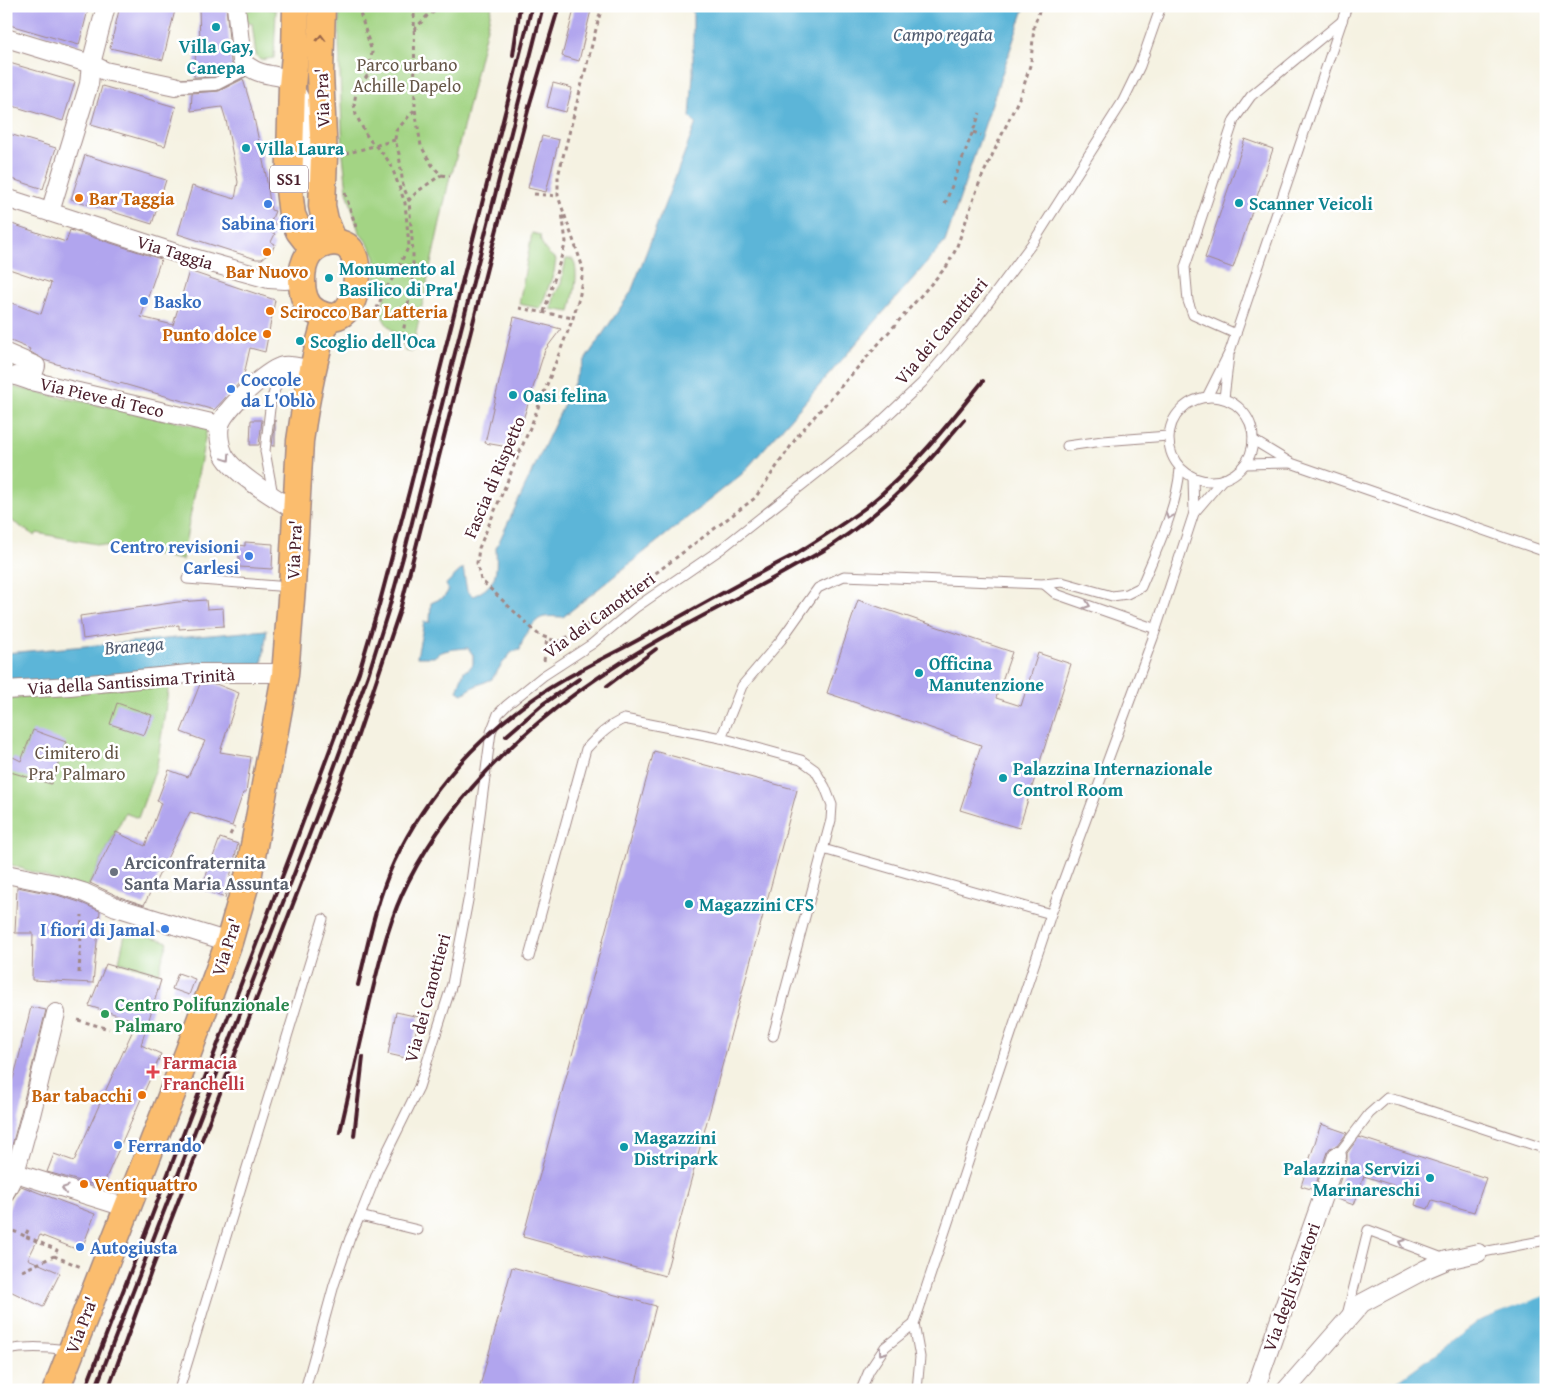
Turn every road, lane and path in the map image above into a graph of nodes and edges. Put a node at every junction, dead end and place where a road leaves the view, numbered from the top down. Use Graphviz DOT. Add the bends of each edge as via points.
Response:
graph roads {
  1 [pos="106,6"];
  2 [pos="236,6"];
  3 [pos="296,6"];
  4 [pos="322,6"];
  5 [pos="358,6"];
  6 [pos="414,6"];
  7 [pos="444,6"];
  8 [pos="602,6"];
  9 [pos="1041,6"];
  10 [pos="1161,6"];
  11 [pos="1347,6"];
  12 [pos="1342,21"];
  13 [pos="414,30"];
  14 [pos="6,38"];
  15 [pos="91,64"];
  16 [pos="249,68"];
  17 [pos="288,85"];
  18 [pos="174,86"];
  19 [pos="415,109"];
  20 [pos="980,113"];
  21 [pos="973,132"];
  22 [pos="981,135"];
  23 [pos="395,140"];
  24 [pos="375,146"];
  25 [pos="340,155"];
  26 [pos="441,175"];
  27 [pos="450,176"];
  28 [pos="334,191"];
  29 [pos="534,194"];
  30 [pos="558,196"];
  31 [pos="6,198"];
  32 [pos="409,200"];
  33 [pos="405,203"];
  34 [pos="561,204"];
  35 [pos="945,204"];
  36 [pos="50,212"];
  37 [pos="358,233"];
  38 [pos="324,246"];
  39 [pos="400,265"];
  40 [pos="413,268"];
  41 [pos="302,278"];
  42 [pos="374,302"];
  43 [pos="519,308"];
  44 [pos="544,312"];
  45 [pos="327,317"];
  46 [pos="573,318"];
  47 [pos="1236,334"];
  48 [pos="395,341"];
  49 [pos="1230,350"];
  50 [pos="6,353"];
  51 [pos="284,366"];
  52 [pos="314,370"];
  53 [pos="1207,397"];
  54 [pos="1224,398"];
  55 [pos="220,425"];
  56 [pos="1168,436"];
  57 [pos="1253,440"];
  58 [pos="1067,446"];
  59 [pos="1291,463"];
  60 [pos="1245,464"];
  61 [pos="1180,469"];
  62 [pos="1193,477"];
  63 [pos="1223,479"];
  64 [pos="273,497"];
  65 [pos="296,511"];
  66 [pos="1194,513"];
  67 [pos="1546,552"];
  68 [pos="187,580"];
  69 [pos="1044,584"];
  70 [pos="292,587"];
  71 [pos="1156,629"];
  72 [pos="286,672"];
  73 [pos="6,690"];
  74 [pos="721,738"];
  75 [pos="823,849"];
  76 [pos="6,874"];
  77 [pos="1051,914"];
  78 [pos="82,915"];
  79 [pos="323,919"];
  80 [pos="229,942"];
  81 [pos="529,957"];
  82 [pos="79,973"];
  83 [pos="56,1013"];
  84 [pos="78,1020"];
  85 [pos="109,1029"];
  86 [pos="773,1036"];
  87 [pos="1546,1149"];
  88 [pos="1337,1156"];
  89 [pos="11,1172"];
  90 [pos="6,1191"];
  91 [pos="128,1208"];
  92 [pos="360,1216"];
  93 [pos="6,1228"];
  94 [pos="28,1230"];
  95 [pos="418,1230"];
  96 [pos="26,1236"];
  97 [pos="1546,1240"];
  98 [pos="1478,1253"];
  99 [pos="54,1256"];
  100 [pos="1447,1260"];
  101 [pos="22,1271"];
  102 [pos="100,1275"];
  103 [pos="1346,1320"];
  104 [pos="914,1324"];
  105 [pos="6,1350"];
  106 [pos="71,1350"];
  107 [pos="56,1390"];
  108 [pos="179,1390"];
  109 [pos="305,1390"];
  110 [pos="861,1390"];
  111 [pos="917,1390"];
  112 [pos="1254,1390"];
  113 [pos="1286,1390"];
  1 -- 15 [label="street"];
  2 -- 16 [label="street" via="242,61"];
  3 -- 17 [label="main road, Via Pra'" via="295,55"];
  28 -- 4 [label="main road, Via Pra', one-way" via="324,157 320,74"];
  5 -- 24 [label="path" via="372,52 369,73 356,92 354,104 356,115"];
  6 -- 13 [label="path"];
  7 -- 13 [label="path" via="427,16"];
  8 -- 30 [label="path" via="558,176"];
  9 -- 46 [label="path, Fascia di Rispetto" via="1034,26 1031,62 1022,92 980,181 947,266 799,434 755,498 579,631 558,642 539,635 480,580 477,564 479,548"];
  10 -- 92 [label="lane, Via dei Canottieri" via="1140,66 1123,101 1034,241 973,323 922,383 873,429 728,543 635,608 592,644 543,676 498,714 491,732 470,890 452,984 419,1087 379,1168"];
  11 -- 12 [label="lane"];
  12 -- 47 [label="lane"];
  12 -- 47 [label="lane" via="1251,96 1234,120 1185,267 1188,301 1194,315"];
  13 -- 19 [label="path"];
  14 -- 15 [label="street"];
  15 -- 18 [label="street" via="105,71"];
  15 -- 36 [label="street" via="89,84"];
  16 -- 17 [label="street"];
  16 -- 18 [label="street" via="216,84"];
  17 -- 28 [label="street, Via Pra'" via="307,115 309,172 316,185"];
  17 -- 38 [label="main road, Via Pra' / SS1" via="292,215 299,232"];
  19 -- 23 [label="path" via="396,131"];
  19 -- 26 [label="path" via="421,146"];
  20 -- 21 [label="path"];
  21 -- 22 [label="path"];
  21 -- 35 [label="path"];
  23 -- 24 [label="path"];
  23 -- 32 [label="path" via="402,186"];
  24 -- 25 [label="path"];
  24 -- 33 [label="path" via="391,165"];
  26 -- 27 [label="path"];
  26 -- 32 [label="path"];
  28 -- 37 [label="path"];
  28 -- 38 [label="main road, Via Pra'" via="322,206"];
  29 -- 30 [label="path"];
  30 -- 34 [label="path, Fascia di Rispetto"];
  31 -- 36 [label="street, Via Taggia"];
  32 -- 33 [label="path"];
  32 -- 40 [label="path"];
  33 -- 39 [label="path" via="409,246"];
  34 -- 44 [label="path" via="566,242"];
  34 -- 46 [label="path, Fascia di Rispetto" via="583,268"];
  36 -- 41 [label="street, Via Taggia" via="268,279"];
  38 -- 41 [label="main road" via="308,255 303,264"];
  38 -- 45 [label="main road" via="341,243 348,246 354,256 356,270 354,295 348,309 333,318"];
  39 -- 40 [label="path"];
  39 -- 42 [label="path" via="374,315"];
  40 -- 48 [label="path" via="402,333"];
  41 -- 45 [label="main road" via="307,304"];
  43 -- 44 [label="path"];
  44 -- 46 [label="path"];
  45 -- 52 [label="main road, Via Pra'"];
  47 -- 49 [label="lane"];
  49 -- 53 [label="lane"];
  49 -- 54 [label="lane"];
  50 -- 55 [label="street, Via Pieve di Teco" via="36,366 24,378"];
  51 -- 52 [label="street"];
  51 -- 55 [label="street" via="265,376 241,398"];
  51 -- 64 [label="lane" via="271,400 265,451"];
  52 -- 65 [label="main road, Via Pra'" via="300,441"];
  53 -- 54 [label="lane"];
  53 -- 56 [label="lane" via="1188,402 1178,411"];
  54 -- 57 [label="lane" via="1240,408 1249,420"];
  55 -- 64 [label="street, Via Pra', one-way" via="224,455 234,468"];
  56 -- 58 [label="lane"];
  56 -- 61 [label="lane" via="1169,448"];
  57 -- 59 [label="lane"];
  57 -- 60 [label="lane"];
  59 -- 60 [label="lane"];
  59 -- 67 [label="lane"];
  60 -- 63 [label="lane"];
  61 -- 62 [label="lane"];
  61 -- 69 [label="lane, one-way" via="1175,501 1141,587 1127,594 1112,596 1062,582"];
  62 -- 63 [label="lane" via="1208,481"];
  62 -- 66 [label="lane"];
  63 -- 66 [label="lane"];
  64 -- 65 [label="street, Via Pra'"];
  65 -- 70 [label="main road, Via Pra'"];
  66 -- 71 [label="lane"];
  68 -- 70 [label="lane"];
  69 -- 71 [label="lane, one-way" via="1056,594"];
  69 -- 74 [label="lane" via="844,576 818,588 781,640 742,686"];
  70 -- 72 [label="main road, Via Pra'"];
  71 -- 77 [label="lane"];
  72 -- 73 [label="street, Via della Santissima Trinità" via="198,672"];
  72 -- 80 [label="main road, Via Pra'" via="254,850"];
  74 -- 75 [label="lane" via="801,760 815,770 832,805"];
  74 -- 81 [label="lane" via="624,719 599,735 586,749"];
  75 -- 77 [label="lane"];
  75 -- 86 [label="lane"];
  76 -- 80 [label="street" via="60,884 116,907"];
  77 -- 104 [label="lane"];
  78 -- 82 [label="path"];
  79 -- 108 [label="lane"];
  80 -- 91 [label="main road, Via Pra'"];
  83 -- 89 [label="street" via="31,1116"];
  84 -- 85 [label="path"];
  87 -- 88 [label="lane" via="1387,1098 1369,1114"];
  88 -- 112 [label="street, Via degli Stivatori"];
  89 -- 90 [label="street"];
  91 -- 89 [label="street, one-way"];
  91 -- 102 [label="main road, Via Pra'"];
  92 -- 95 [label="lane"];
  92 -- 109 [label="lane, Via dei Canottieri" via="334,1285"];
  93 -- 96 [label="path"];
  94 -- 96 [label="path"];
  96 -- 99 [label="path" via="57,1250"];
  97 -- 98 [label="lane"];
  98 -- 100 [label="street"];
  99 -- 101 [label="path"];
  99 -- 102 [label="path"];
  100 -- 103 [label="street" via="1362,1303"];
  100 -- 103 [label="lane, one-way" via="1368,1230"];
  102 -- 106 [label="main road, Via Pra'"];
  103 -- 113 [label="street"];
  104 -- 110 [label="lane, one-way" via="885,1347"];
  104 -- 111 [label="lane" via="920,1357"];
  105 -- 106 [label="lane" via="44,1346"];
  106 -- 107 [label="main road, Via Pra'"];
}
